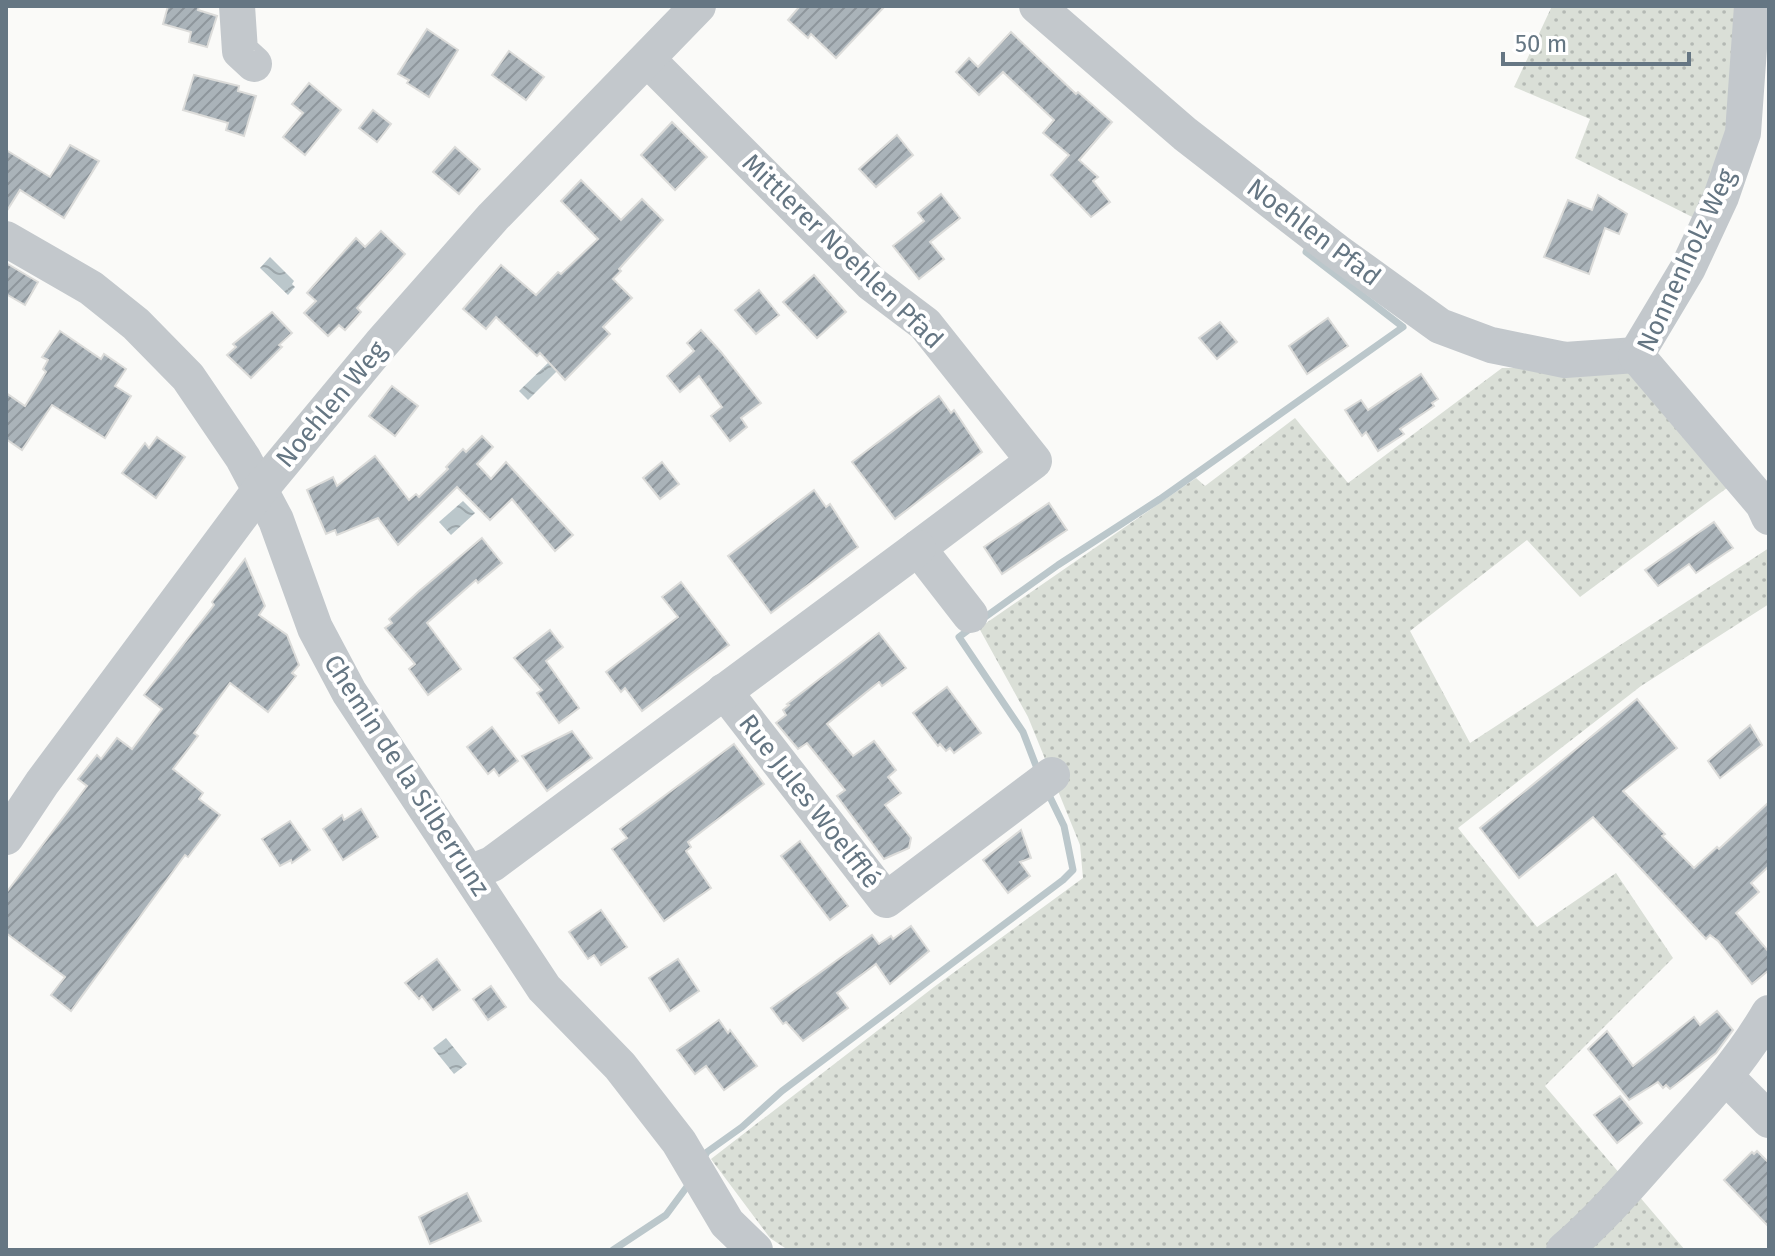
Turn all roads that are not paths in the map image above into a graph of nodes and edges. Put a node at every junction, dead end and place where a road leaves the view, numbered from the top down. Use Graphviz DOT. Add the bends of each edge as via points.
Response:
graph roads {
  1 [pos="237,6"];
  2 [pos="698,6"];
  3 [pos="1037,6"];
  4 [pos="1752,6"];
  5 [pos="647,59"];
  6 [pos="254,64"];
  7 [pos="6,239"];
  8 [pos="1636,355"];
  9 [pos="259,491"];
  10 [pos="1769,517"];
  11 [pos="918,548"];
  12 [pos="970,615"];
  13 [pos="724,691"];
  14 [pos="1052,775"];
  15 [pos="6,837"];
  16 [pos="469,873"];
  17 [pos="1769,1013"];
  18 [pos="1726,1077"];
  19 [pos="1769,1120"];
  20 [pos="755,1250"];
  21 [pos="1564,1250"];
  1 -- 6 [label="street" via="240,51"];
  2 -- 5 [label="street, Noehlen Weg"];
  3 -- 8 [label="street, Noehlen Pfad" via="1185,134 1440,326 1491,345 1565,360"];
  4 -- 8 [label="street, Nonnenholz Weg" via="1743,133 1688,268"];
  5 -- 9 [label="street, Noehlen Weg" via="493,217"];
  5 -- 11 [label="street, Mittlerer Noehlen Pfad" via="872,284 925,324 1034,461"];
  7 -- 9 [label="street, Chemin de la Silberrunz" via="91,288 136,324 188,377"];
  8 -- 10 [label="street, Nonnenholz Weg"];
  9 -- 15 [label="street, Noehlen Weg"];
  9 -- 16 [label="street, Chemin de la Silberrunz" via="276,520 315,628 349,692"];
  11 -- 12 [label="street"];
  11 -- 13 [label="street, Rue Jules Woelfflé"];
  13 -- 14 [label="street, Rue Jules Woelfflé" via="886,900"];
  13 -- 16 [label="street, Rue Jules Woelfflé" via="492,864"];
  16 -- 20 [label="street, Chemin de la Silberrunz" via="544,988 620,1066 679,1142 727,1223"];
  17 -- 18 [label="street"];
  18 -- 19 [label="street"];
  18 -- 21 [label="street" via="1624,1192"];
}
